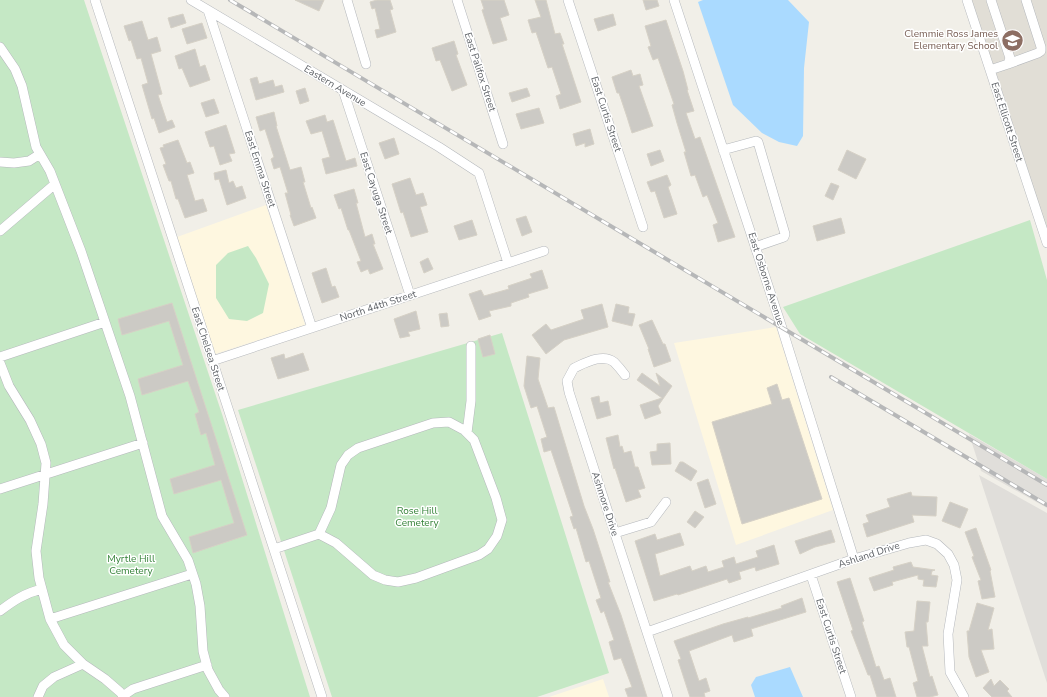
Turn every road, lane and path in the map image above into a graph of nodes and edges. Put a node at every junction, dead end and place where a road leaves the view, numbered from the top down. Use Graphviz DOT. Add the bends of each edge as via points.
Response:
graph roads {
  1 [pos="95,0"];
  2 [pos="191,0"];
  3 [pos="347,0"];
  4 [pos="458,0"];
  5 [pos="568,0"];
  6 [pos="674,0"];
  7 [pos="967,0"];
  8 [pos="992,0"];
  9 [pos="1026,0"];
  10 [pos="208,10"];
  11 [pos="0,47"];
  12 [pos="366,64"];
  13 [pos="1008,64"];
  14 [pos="990,70"];
  15 [pos="343,90"];
  16 [pos="503,144"];
  17 [pos="723,150"];
  18 [pos="40,154"];
  19 [pos="0,162"];
  20 [pos="55,184"];
  21 [pos="643,227"];
  22 [pos="0,231"];
  23 [pos="1047,243"];
  24 [pos="755,247"];
  25 [pos="544,252"];
  26 [pos="508,263"];
  27 [pos="410,295"];
  28 [pos="105,322"];
  29 [pos="312,328"];
  30 [pos="471,346"];
  31 [pos="0,357"];
  32 [pos="212,360"];
  33 [pos="0,363"];
  34 [pos="625,375"];
  35 [pos="467,433"];
  36 [pos="142,443"];
  37 [pos="45,475"];
  38 [pos="0,489"];
  39 [pos="666,502"];
  40 [pos="615,533"];
  41 [pos="319,534"];
  42 [pos="274,549"];
  43 [pos="854,560"];
  44 [pos="192,574"];
  45 [pos="812,575"];
  46 [pos="42,589"];
  47 [pos="0,611"];
  48 [pos="50,619"];
  49 [pos="647,632"];
  50 [pos="82,664"];
  51 [pos="207,665"];
  52 [pos="38,697"];
  53 [pos="123,697"];
  54 [pos="225,697"];
  55 [pos="322,697"];
  56 [pos="668,697"];
  57 [pos="851,697"];
  58 [pos="964,697"];
  1 -- 32 [label="street, East Chelsea Street"];
  2 -- 10 [label="street, Eastern Avenue"];
  3 -- 12 [label="street"];
  4 -- 16 [label="street, East Palifox Street"];
  5 -- 21 [label="street, East Curtis Street"];
  6 -- 17 [label="street, East Osborne Avenue"];
  7 -- 14 [label="street, East Ellicott Street"];
  8 -- 13 [label="street" via="1010,58"];
  9 -- 13 [label="street" via="1041,51"];
  10 -- 15 [label="street, Eastern Avenue"];
  10 -- 29 [label="street, East Emma Street"];
  11 -- 18 [label="street" via="15,69 22,86 36,147"];
  13 -- 14 [label="street"];
  14 -- 23 [label="street, East Ellicott Street"];
  15 -- 26 [label="street, Eastern Avenue" via="479,173"];
  15 -- 27 [label="street, East Cayuga Street"];
  17 -- 24 [label="street, East Osborne Avenue"];
  17 -- 24 [label="street" via="756,141 763,157 785,234 784,237"];
  18 -- 19 [label="street" via="29,161"];
  18 -- 20 [label="street"];
  20 -- 22 [label="street"];
  20 -- 28 [label="street"];
  24 -- 43 [label="street, East Osborne Avenue"];
  25 -- 26 [label="street, North 44th Street"];
  26 -- 27 [label="street, North 44th Street"];
  27 -- 29 [label="street, North 44th Street"];
  28 -- 31 [label="street"];
  28 -- 36 [label="street" via="130,396"];
  29 -- 32 [label="street, North 44th Street"];
  30 -- 35 [label="street" via="471,401"];
  32 -- 42 [label="street, East Chelsea Street"];
  33 -- 37 [label="street" via="9,386 41,444 46,463"];
  34 -- 40 [label="street, Ashmore Drive" via="614,361 601,358 574,368 568,381 569,392"];
  35 -- 41 [label="street" via="449,422 433,423 358,448 348,455 342,465 331,508"];
  35 -- 41 [label="street" via="474,440 502,520 497,536 484,552 416,578 398,582 373,575 336,543"];
  36 -- 37 [label="street"];
  36 -- 44 [label="street" via="162,516 188,560"];
  37 -- 38 [label="street"];
  37 -- 46 [label="street" via="36,551"];
  39 -- 40 [label="street" via="651,522"];
  40 -- 49 [label="street, Ashmore Drive"];
  41 -- 42 [label="street"];
  42 -- 55 [label="street, East Chelsea Street"];
  43 -- 45 [label="street, Ashland Drive"];
  43 -- 58 [label="street, Ashland Drive" via="926,540 937,544 948,554 954,565 956,580 948,634 950,672"];
  44 -- 48 [label="street"];
  44 -- 51 [label="street" via="200,606 203,651"];
  45 -- 49 [label="street, Ashland Drive"];
  45 -- 57 [label="street, East Curtis Street"];
  46 -- 47 [label="street" via="23,595"];
  46 -- 48 [label="street"];
  48 -- 50 [label="street" via="64,645"];
  49 -- 56 [label="street, Ashmore Drive"];
  50 -- 52 [label="street" via="54,677 44,686"];
  50 -- 53 [label="street" via="105,679"];
  51 -- 53 [label="street" via="133,689"];
  51 -- 54 [label="street"];
}
